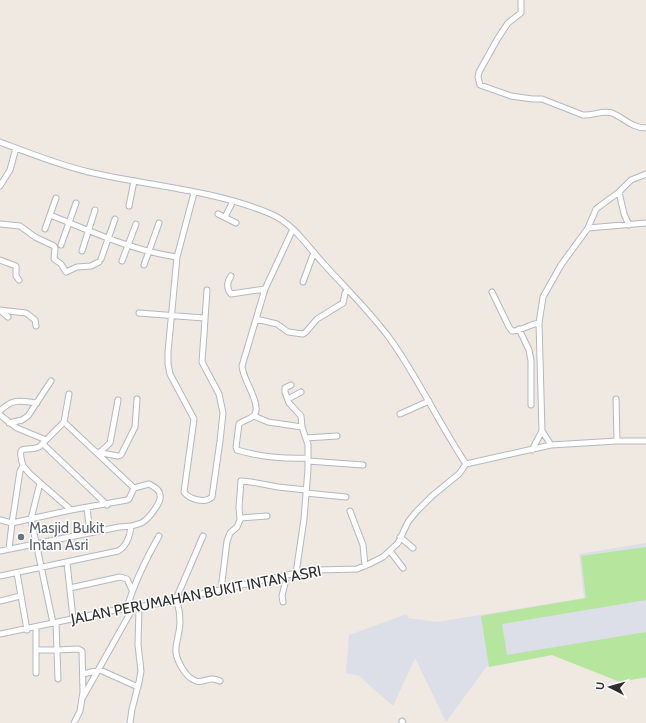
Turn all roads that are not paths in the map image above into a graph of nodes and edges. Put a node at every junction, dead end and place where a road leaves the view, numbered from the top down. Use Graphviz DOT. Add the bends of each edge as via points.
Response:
graph roads {
  1 [pos="521,0"];
  2 [pos="646,128"];
  3 [pos="0,142"];
  4 [pos="16,148"];
  5 [pos="646,174"];
  6 [pos="134,181"];
  7 [pos="0,186"];
  8 [pos="619,192"];
  9 [pos="194,193"];
  10 [pos="56,198"];
  11 [pos="233,202"];
  12 [pos="76,203"];
  13 [pos="129,206"];
  14 [pos="95,210"];
  15 [pos="218,214"];
  16 [pos="50,216"];
  17 [pos="226,217"];
  18 [pos="115,219"];
  19 [pos="70,223"];
  20 [pos="159,223"];
  21 [pos="236,223"];
  22 [pos="646,223"];
  23 [pos="0,224"];
  24 [pos="136,224"];
  25 [pos="629,225"];
  26 [pos="588,228"];
  27 [pos="45,229"];
  28 [pos="293,229"];
  29 [pos="89,230"];
  30 [pos="109,238"];
  31 [pos="61,245"];
  32 [pos="128,245"];
  33 [pos="82,251"];
  34 [pos="149,252"];
  35 [pos="314,252"];
  36 [pos="177,257"];
  37 [pos="0,260"];
  38 [pos="122,261"];
  39 [pos="144,265"];
  40 [pos="231,276"];
  41 [pos="19,280"];
  42 [pos="303,282"];
  43 [pos="265,289"];
  44 [pos="207,290"];
  45 [pos="348,290"];
  46 [pos="492,292"];
  47 [pos="0,310"];
  48 [pos="139,313"];
  49 [pos="171,316"];
  50 [pos="8,317"];
  51 [pos="204,318"];
  52 [pos="256,318"];
  53 [pos="539,324"];
  54 [pos="36,326"];
  55 [pos="519,329"];
  56 [pos="531,371"];
  57 [pos="540,371"];
  58 [pos="51,381"];
  59 [pos="291,385"];
  60 [pos="301,392"];
  61 [pos="69,394"];
  62 [pos="137,399"];
  63 [pos="288,399"];
  64 [pos="616,399"];
  65 [pos="118,400"];
  66 [pos="429,401"];
  67 [pos="37,403"];
  68 [pos="531,405"];
  69 [pos="0,411"];
  70 [pos="400,414"];
  71 [pos="0,415"];
  72 [pos="254,416"];
  73 [pos="64,422"];
  74 [pos="9,423"];
  75 [pos="302,427"];
  76 [pos="542,431"];
  77 [pos="336,436"];
  78 [pos="306,438"];
  79 [pos="617,441"];
  80 [pos="646,441"];
  81 [pos="44,442"];
  82 [pos="551,446"];
  83 [pos="532,450"];
  84 [pos="97,452"];
  85 [pos="308,460"];
  86 [pos="466,464"];
  87 [pos="363,465"];
  88 [pos="23,466"];
  89 [pos="40,482"];
  90 [pos="134,488"];
  91 [pos="306,492"];
  92 [pos="346,497"];
  93 [pos="107,504"];
  94 [pos="87,508"];
  95 [pos="71,510"];
  96 [pos="350,511"];
  97 [pos="266,516"];
  98 [pos="240,518"];
  99 [pos="31,519"];
  100 [pos="0,520"];
  101 [pos="12,523"];
  102 [pos="131,526"];
  103 [pos="90,533"];
  104 [pos="159,536"];
  105 [pos="203,536"];
  106 [pos="400,537"];
  107 [pos="36,543"];
  108 [pos="413,548"];
  109 [pos="8,549"];
  110 [pos="0,551"];
  111 [pos="390,551"];
  112 [pos="67,563"];
  113 [pos="365,566"];
  114 [pos="42,568"];
  115 [pos="403,568"];
  116 [pos="17,573"];
  117 [pos="296,573"];
  118 [pos="287,575"];
  119 [pos="0,576"];
  120 [pos="70,588"];
  121 [pos="132,590"];
  122 [pos="221,590"];
  123 [pos="20,596"];
  124 [pos="176,598"];
  125 [pos="0,601"];
  126 [pos="283,602"];
  127 [pos="136,607"];
  128 [pos="127,608"];
  129 [pos="73,618"];
  130 [pos="55,623"];
  131 [pos="36,627"];
  132 [pos="27,630"];
  133 [pos="0,634"];
  134 [pos="37,650"];
  135 [pos="57,650"];
  136 [pos="97,670"];
  137 [pos="36,672"];
  138 [pos="83,674"];
  139 [pos="58,679"];
  140 [pos="220,681"];
  141 [pos="138,687"];
  142 [pos="82,699"];
  143 [pos="74,723"];
  144 [pos="130,723"];
  1 -- 2 [label="street" via="521,13 508,23 479,72 480,85 511,96 542,99 583,115 603,112 612,114 636,127"];
  3 -- 4 [label="street"];
  4 -- 6 [label="street" via="79,170"];
  4 -- 7 [label="street" via="10,170"];
  5 -- 8 [label="street" via="631,180"];
  6 -- 9 [label="street"];
  6 -- 13 [label="street"];
  8 -- 25 [label="street"];
  8 -- 26 [label="street" via="596,209"];
  9 -- 11 [label="street"];
  9 -- 36 [label="street"];
  10 -- 16 [label="street"];
  11 -- 17 [label="street"];
  11 -- 28 [label="street" via="272,214"];
  12 -- 19 [label="street"];
  14 -- 29 [label="street"];
  15 -- 17 [label="street"];
  16 -- 19 [label="street"];
  16 -- 27 [label="street"];
  17 -- 21 [label="street"];
  18 -- 30 [label="street"];
  19 -- 29 [label="street"];
  19 -- 31 [label="street"];
  20 -- 34 [label="street"];
  22 -- 25 [label="street"];
  23 -- 30 [label="street" via="20,226 34,237 53,245 56,248 54,259 66,272 100,261"];
  24 -- 32 [label="street"];
  25 -- 26 [label="street"];
  26 -- 53 [label="street" via="549,286 541,306"];
  28 -- 35 [label="street"];
  28 -- 43 [label="street"];
  29 -- 30 [label="street"];
  29 -- 33 [label="street"];
  30 -- 32 [label="street"];
  32 -- 34 [label="street"];
  32 -- 38 [label="street"];
  34 -- 36 [label="street"];
  34 -- 39 [label="street"];
  35 -- 42 [label="street"];
  35 -- 45 [label="street"];
  36 -- 49 [label="street"];
  37 -- 41 [label="street" via="16,266 16,276"];
  40 -- 43 [label="street" via="227,286 231,294"];
  43 -- 52 [label="street"];
  44 -- 51 [label="street"];
  45 -- 52 [label="street" via="342,303 317,319 302,334 288,332 277,324"];
  45 -- 66 [label="street" via="392,342"];
  46 -- 55 [label="street" via="510,329"];
  47 -- 50 [label="street"];
  47 -- 54 [label="street" via="26,313 35,320"];
  48 -- 49 [label="street"];
  49 -- 51 [label="street"];
  49 -- 51 [label="street" via="169,369 194,419 184,492 204,501 212,498 223,420 220,398 202,362"];
  52 -- 72 [label="street" via="242,366 256,410"];
  53 -- 55 [label="street"];
  53 -- 57 [label="street"];
  55 -- 56 [label="street" via="529,350"];
  56 -- 57 [label="street"];
  56 -- 68 [label="street"];
  57 -- 76 [label="street"];
  58 -- 67 [label="street"];
  59 -- 63 [label="street" via="285,390"];
  60 -- 63 [label="street"];
  61 -- 73 [label="street"];
  62 -- 84 [label="street" via="135,426 122,454 118,456"];
  63 -- 75 [label="street" via="301,414"];
  64 -- 79 [label="street"];
  65 -- 84 [label="street" via="110,443"];
  66 -- 70 [label="street"];
  66 -- 86 [label="street"];
  67 -- 69 [label="street" via="15,401"];
  67 -- 74 [label="street" via="25,418"];
  71 -- 74 [label="street"];
  72 -- 75 [label="street" via="268,422"];
  72 -- 85 [label="street" via="239,425 237,450 251,454"];
  73 -- 81 [label="street"];
  73 -- 84 [label="street"];
  74 -- 81 [label="street"];
  75 -- 78 [label="street"];
  76 -- 82 [label="street"];
  76 -- 83 [label="street"];
  77 -- 78 [label="street"];
  78 -- 85 [label="street"];
  79 -- 80 [label="street"];
  79 -- 82 [label="street"];
  81 -- 88 [label="street" via="36,449 21,451"];
  81 -- 93 [label="street"];
  82 -- 83 [label="street"];
  83 -- 86 [label="street"];
  84 -- 90 [label="street"];
  85 -- 87 [label="street"];
  85 -- 91 [label="street"];
  86 -- 106 [label="street, JALAN PERUMAHAN BUKIT INTAN ASRI" via="459,474 416,512"];
  88 -- 89 [label="street"];
  88 -- 101 [label="street"];
  89 -- 95 [label="street"];
  89 -- 99 [label="street"];
  90 -- 93 [label="street" via="128,500"];
  90 -- 102 [label="street" via="150,484 161,496 148,518"];
  91 -- 92 [label="street"];
  91 -- 98 [label="street" via="241,481"];
  91 -- 117 [label="street"];
  93 -- 94 [label="street"];
  94 -- 95 [label="street"];
  94 -- 103 [label="street"];
  95 -- 99 [label="street"];
  96 -- 113 [label="street" via="363,545"];
  97 -- 98 [label="street"];
  98 -- 122 [label="street" via="239,524 230,533 227,541"];
  99 -- 101 [label="street"];
  99 -- 107 [label="street"];
  100 -- 101 [label="street"];
  101 -- 109 [label="street"];
  102 -- 103 [label="street"];
  102 -- 112 [label="street" via="123,548 118,551"];
  103 -- 107 [label="street"];
  104 -- 121 [label="street"];
  105 -- 124 [label="street"];
  106 -- 108 [label="street"];
  106 -- 111 [label="street, JALAN PERUMAHAN BUKIT INTAN ASRI"];
  107 -- 109 [label="street"];
  107 -- 114 [label="street"];
  109 -- 110 [label="street"];
  111 -- 113 [label="street, JALAN PERUMAHAN BUKIT INTAN ASRI" via="379,560"];
  111 -- 115 [label="street"];
  112 -- 114 [label="street"];
  112 -- 120 [label="street"];
  113 -- 117 [label="street, JALAN PERUMAHAN BUKIT INTAN ASRI"];
  114 -- 116 [label="street"];
  114 -- 130 [label="street"];
  116 -- 119 [label="street"];
  116 -- 123 [label="street"];
  117 -- 118 [label="street, JALAN PERUMAHAN BUKIT INTAN ASRI"];
  118 -- 122 [label="street, JALAN PERUMAHAN BUKIT INTAN ASRI"];
  118 -- 126 [label="street"];
  120 -- 121 [label="street" via="120,577 126,578"];
  120 -- 129 [label="street"];
  121 -- 128 [label="street"];
  122 -- 124 [label="street, JALAN PERUMAHAN BUKIT INTAN ASRI"];
  123 -- 125 [label="street"];
  123 -- 132 [label="street"];
  124 -- 127 [label="street, JALAN PERUMAHAN BUKIT INTAN ASRI"];
  124 -- 140 [label="street" via="180,621 175,653 180,664 196,681"];
  127 -- 128 [label="street, JALAN PERUMAHAN BUKIT INTAN ASRI"];
  127 -- 136 [label="street"];
  127 -- 141 [label="street" via="141,671"];
  128 -- 129 [label="street, JALAN PERUMAHAN BUKIT INTAN ASRI"];
  129 -- 130 [label="street, JALAN PERUMAHAN BUKIT INTAN ASRI"];
  130 -- 131 [label="street, JALAN PERUMAHAN BUKIT INTAN ASRI"];
  130 -- 135 [label="street"];
  131 -- 132 [label="street, JALAN PERUMAHAN BUKIT INTAN ASRI"];
  131 -- 134 [label="street"];
  132 -- 133 [label="street, JALAN PERUMAHAN BUKIT INTAN ASRI"];
  134 -- 135 [label="street"];
  134 -- 137 [label="street"];
  135 -- 138 [label="street" via="81,650"];
  135 -- 139 [label="street"];
  136 -- 138 [label="street"];
  136 -- 141 [label="street"];
  136 -- 142 [label="street"];
  138 -- 142 [label="street"];
  141 -- 144 [label="street"];
  142 -- 143 [label="street"];
}
